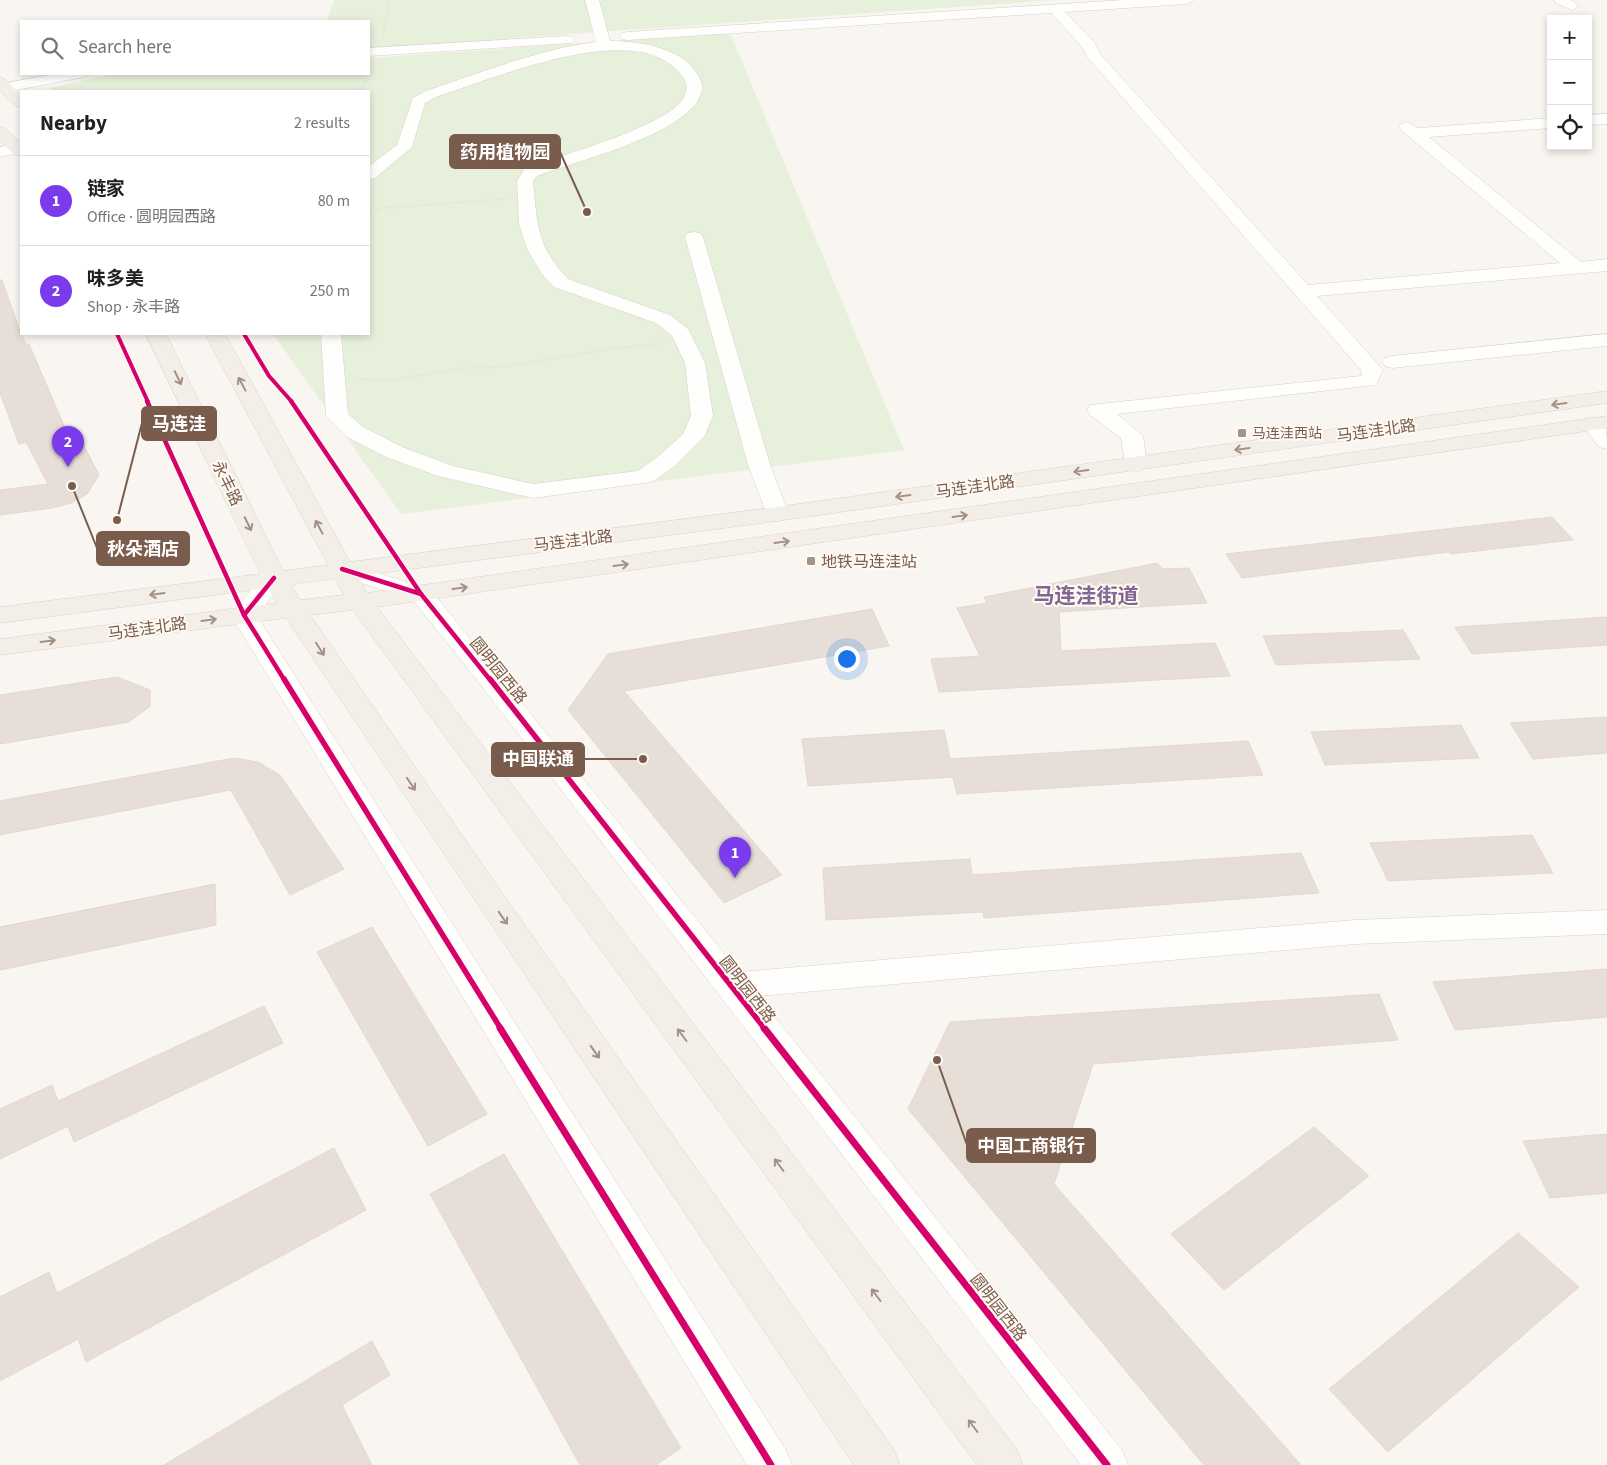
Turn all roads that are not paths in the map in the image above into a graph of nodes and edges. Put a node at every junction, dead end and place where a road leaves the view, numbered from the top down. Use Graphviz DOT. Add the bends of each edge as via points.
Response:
graph roads {
  1 [pos="592,0"];
  2 [pos="1187,0"];
  3 [pos="1055,9"];
  4 [pos="603,42"];
  5 [pos="370,52"];
  6 [pos="72,75"];
  7 [pos="3,85"];
  8 [pos="20,102"];
  9 [pos="1607,119"];
  10 [pos="1592,120"];
  11 [pos="1547,123"];
  12 [pos="0,132"];
  13 [pos="20,150"];
  14 [pos="0,152"];
  15 [pos="370,173"];
  16 [pos="694,237"];
  17 [pos="1607,265"];
  18 [pos="1577,268"];
  19 [pos="1304,291"];
  20 [pos="156,335"];
  21 [pos="216,335"];
  22 [pos="331,335"];
  23 [pos="1607,340"];
  24 [pos="1392,362"];
  25 [pos="1607,397"];
  26 [pos="1604,429"];
  27 [pos="1136,464"];
  28 [pos="777,514"];
  29 [pos="342,570"];
  30 [pos="274,578"];
  31 [pos="421,594"];
  32 [pos="360,602"];
  33 [pos="293,609"];
  34 [pos="0,615"];
  35 [pos="244,615"];
  36 [pos="0,647"];
  37 [pos="1607,922"];
  38 [pos="730,986"];
  39 [pos="771,1465"];
  40 [pos="879,1465"];
  41 [pos="1002,1465"];
  42 [pos="1107,1465"];
  1 -- 4 [label="street"];
  2 -- 3 [label="street"];
  3 -- 4 [label="street"];
  3 -- 19 [label="street"];
  4 -- 5 [label="street"];
  4 -- 15 [label="street" via="574,48 424,97 418,101 404,147"];
  4 -- 22 [label="street" via="636,47 673,59 692,78 695,89 689,103 674,116 651,128 531,172 525,181 528,224 536,249 561,283 663,319 681,333 695,363 702,416 693,437 644,477 533,491 446,471 394,452 355,432 337,416"];
  6 -- 7 [label="street"];
  7 -- 8 [label="main road"];
  9 -- 10 [label="street"];
  11 -- 18 [label="street" via="1411,130"];
  12 -- 13 [label="main road"];
  13 -- 14 [label="street"];
  16 -- 28 [label="street" via="760,468"];
  17 -- 18 [label="street"];
  18 -- 19 [label="street"];
  19 -- 27 [label="street" via="1373,370 1369,381 1098,410 1132,436"];
  20 -- 30 [label="main road, 永丰路, one-way"];
  29 -- 21 [label="main road, one-way"];
  23 -- 24 [label="street"];
  25 -- 27 [label="main road, 马连洼北路, one-way"];
  31 -- 26 [label="main road, 马连洼北路, one-way"];
  27 -- 28 [label="main road, 马连洼北路, one-way"];
  28 -- 29 [label="main road, 马连洼北路"];
  29 -- 30 [label="main road, 马连洼北路"];
  29 -- 31 [label="street"];
  29 -- 32 [label="main road"];
  30 -- 33 [label="main road, 永丰路"];
  30 -- 34 [label="main road, 马连洼北路, one-way"];
  30 -- 35 [label="street"];
  31 -- 32 [label="main road, 马连洼北路"];
  31 -- 38 [label="street, 圆明园西路"];
  32 -- 33 [label="main road, 马连洼北路"];
  41 -- 32 [label="main road, one-way"];
  33 -- 35 [label="main road, 马连洼北路"];
  33 -- 40 [label="main road, one-way"];
  36 -- 35 [label="main road, 马连洼北路, one-way"];
  35 -- 39 [label="street"];
  37 -- 38 [label="street" via="1355,932"];
  38 -- 42 [label="street, 圆明园西路"];
}
